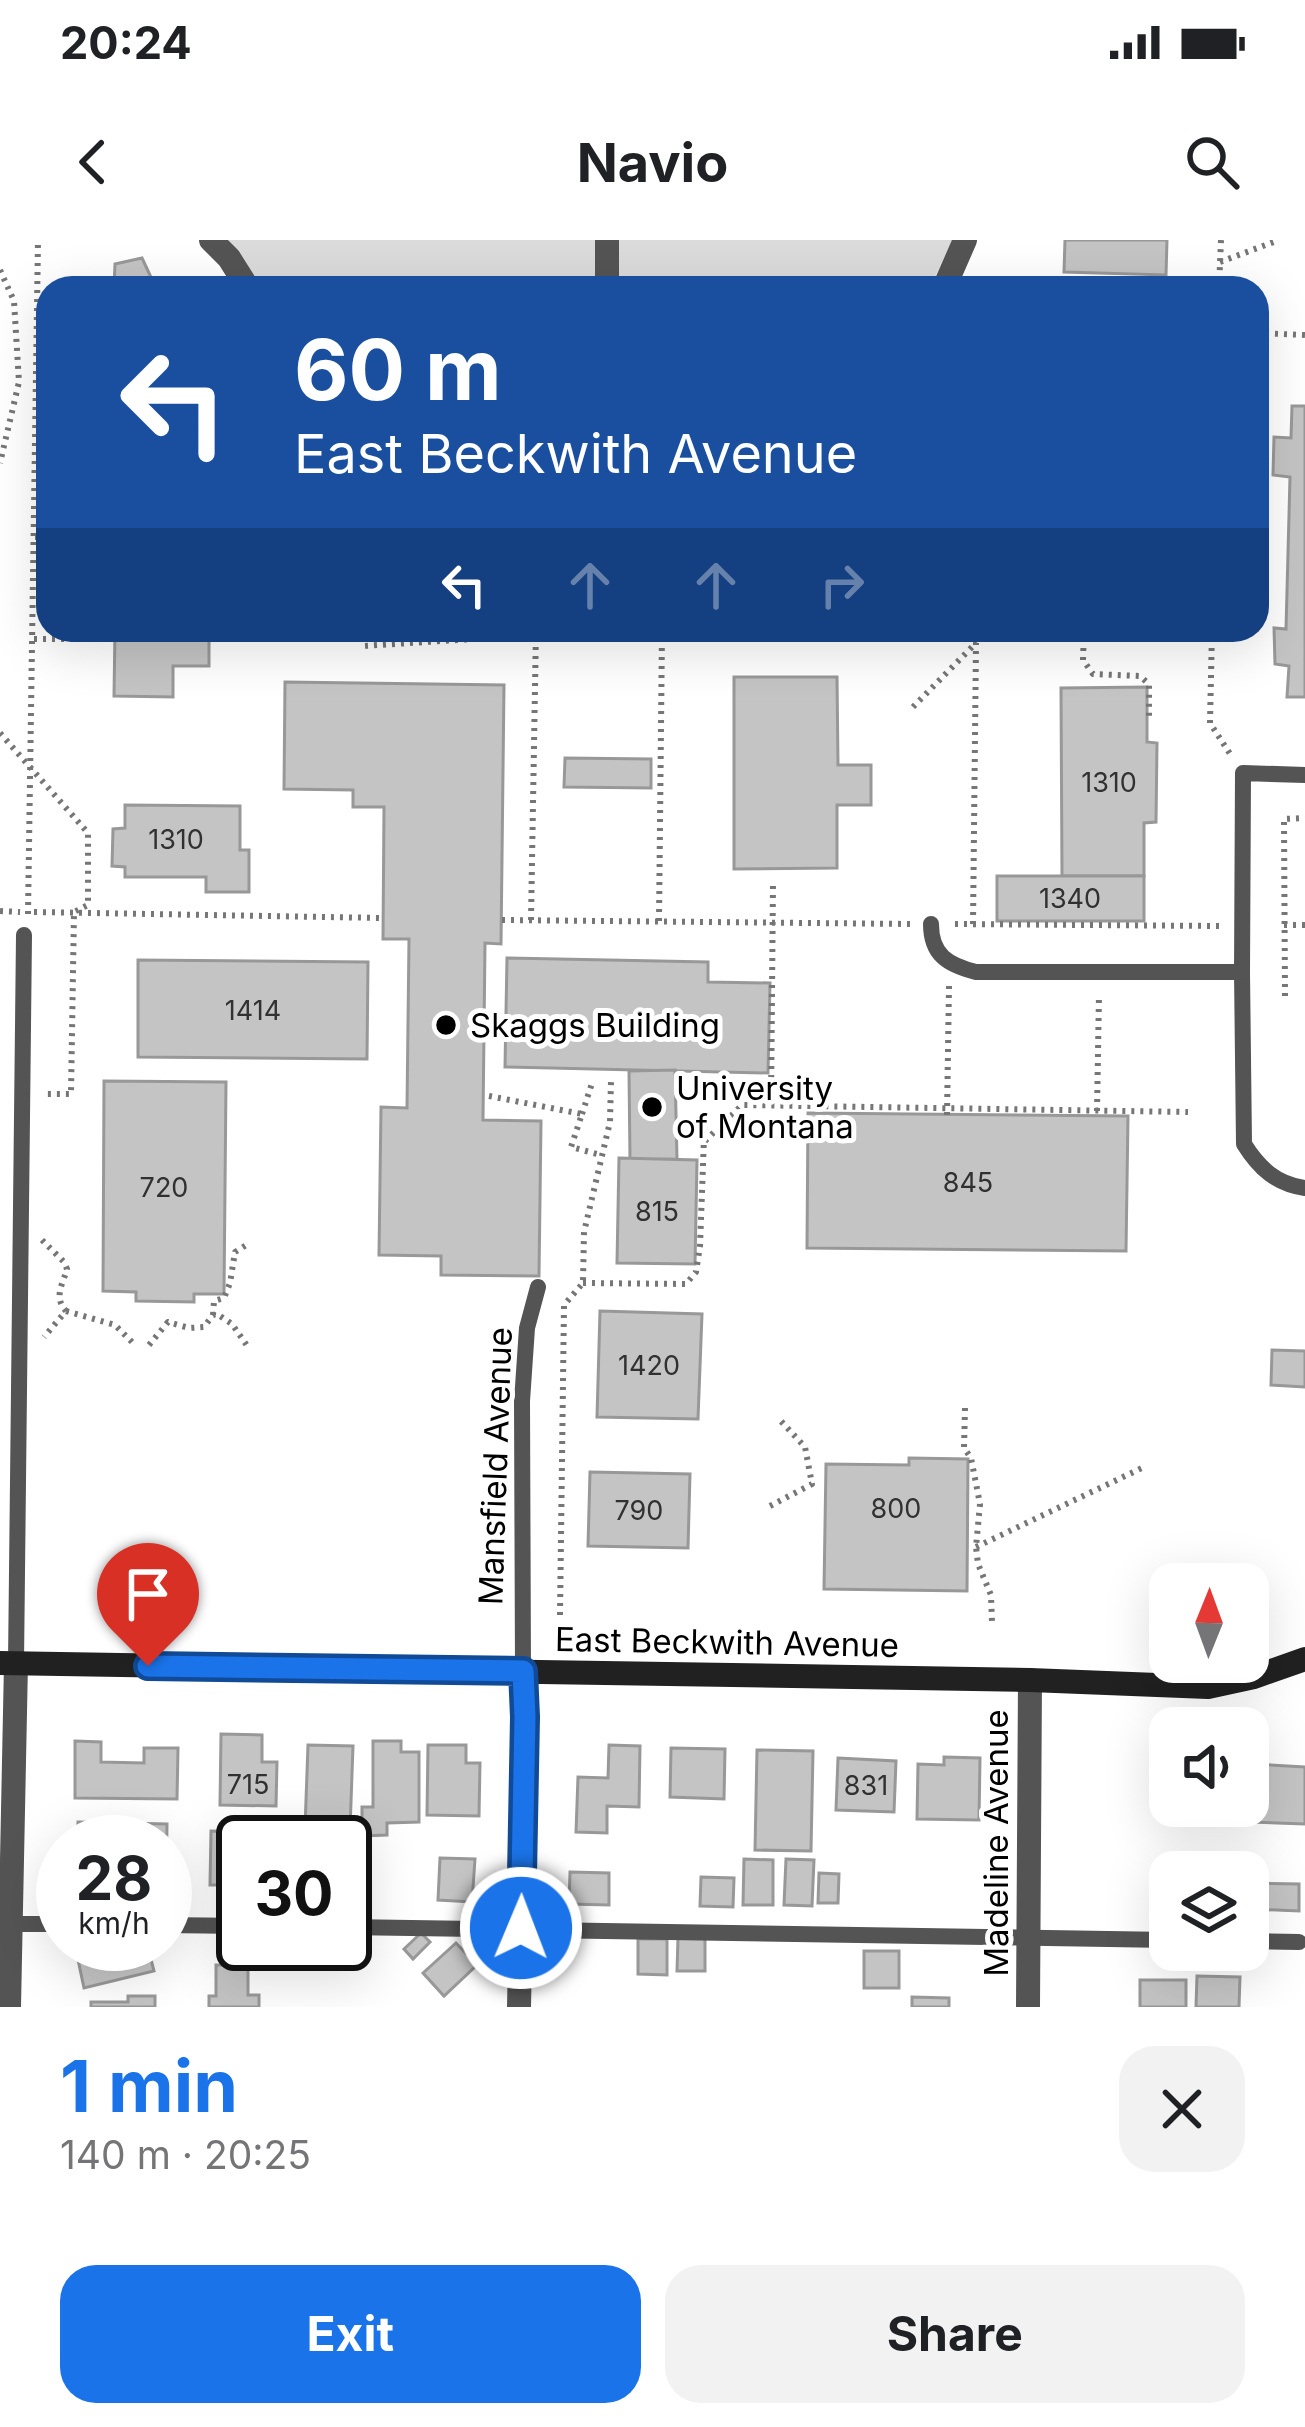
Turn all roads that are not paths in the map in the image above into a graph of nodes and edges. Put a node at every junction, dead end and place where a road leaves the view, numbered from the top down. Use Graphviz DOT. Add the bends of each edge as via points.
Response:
graph roads {
  1 [pos="211,240"];
  2 [pos="607,240"];
  3 [pos="965,240"];
  4 [pos="240,276"];
  5 [pos="607,276"];
  6 [pos="949,276"];
  7 [pos="1305,775"];
  8 [pos="931,924"];
  9 [pos="24,935"];
  10 [pos="1242,972"];
  11 [pos="1305,1188"];
  12 [pos="538,1287"];
  13 [pos="1305,1659"];
  14 [pos="8,1663"];
  15 [pos="523,1671"];
  16 [pos="1030,1680"];
  17 [pos="5,1924"];
  18 [pos="36,1924"];
  19 [pos="372,1927"];
  20 [pos="521,1928"];
  21 [pos="1029,1937"];
  22 [pos="1149,1940"];
  23 [pos="1269,1941"];
  24 [pos="1299,1942"];
  25 [pos="10,2007"];
  26 [pos="519,2007"];
  27 [pos="1028,2007"];
  1 -- 4 [label="street"];
  2 -- 5 [label="street"];
  3 -- 6 [label="street"];
  7 -- 10 [label="lane" via="1243,773"];
  8 -- 10 [label="lane" via="935,951 976,973"];
  9 -- 14 [label="lane"];
  10 -- 11 [label="lane" via="1244,1144 1274,1178"];
  12 -- 15 [label="lane, Mansfield Avenue" via="522,1401"];
  13 -- 16 [label="street, East Beckwith Avenue" via="1208,1687"];
  14 -- 15 [label="street, East Beckwith Avenue"];
  14 -- 17 [label="street"];
  15 -- 16 [label="street, East Beckwith Avenue"];
  15 -- 20 [label="street, Mansfield Avenue"];
  16 -- 21 [label="street, Madeline Avenue"];
  17 -- 18 [label="lane"];
  17 -- 25 [label="street"];
  19 -- 20 [label="lane"];
  20 -- 21 [label="lane"];
  20 -- 26 [label="street, Mansfield Avenue"];
  21 -- 22 [label="lane"];
  21 -- 27 [label="street, Madeline Avenue"];
  23 -- 24 [label="lane"];
}
